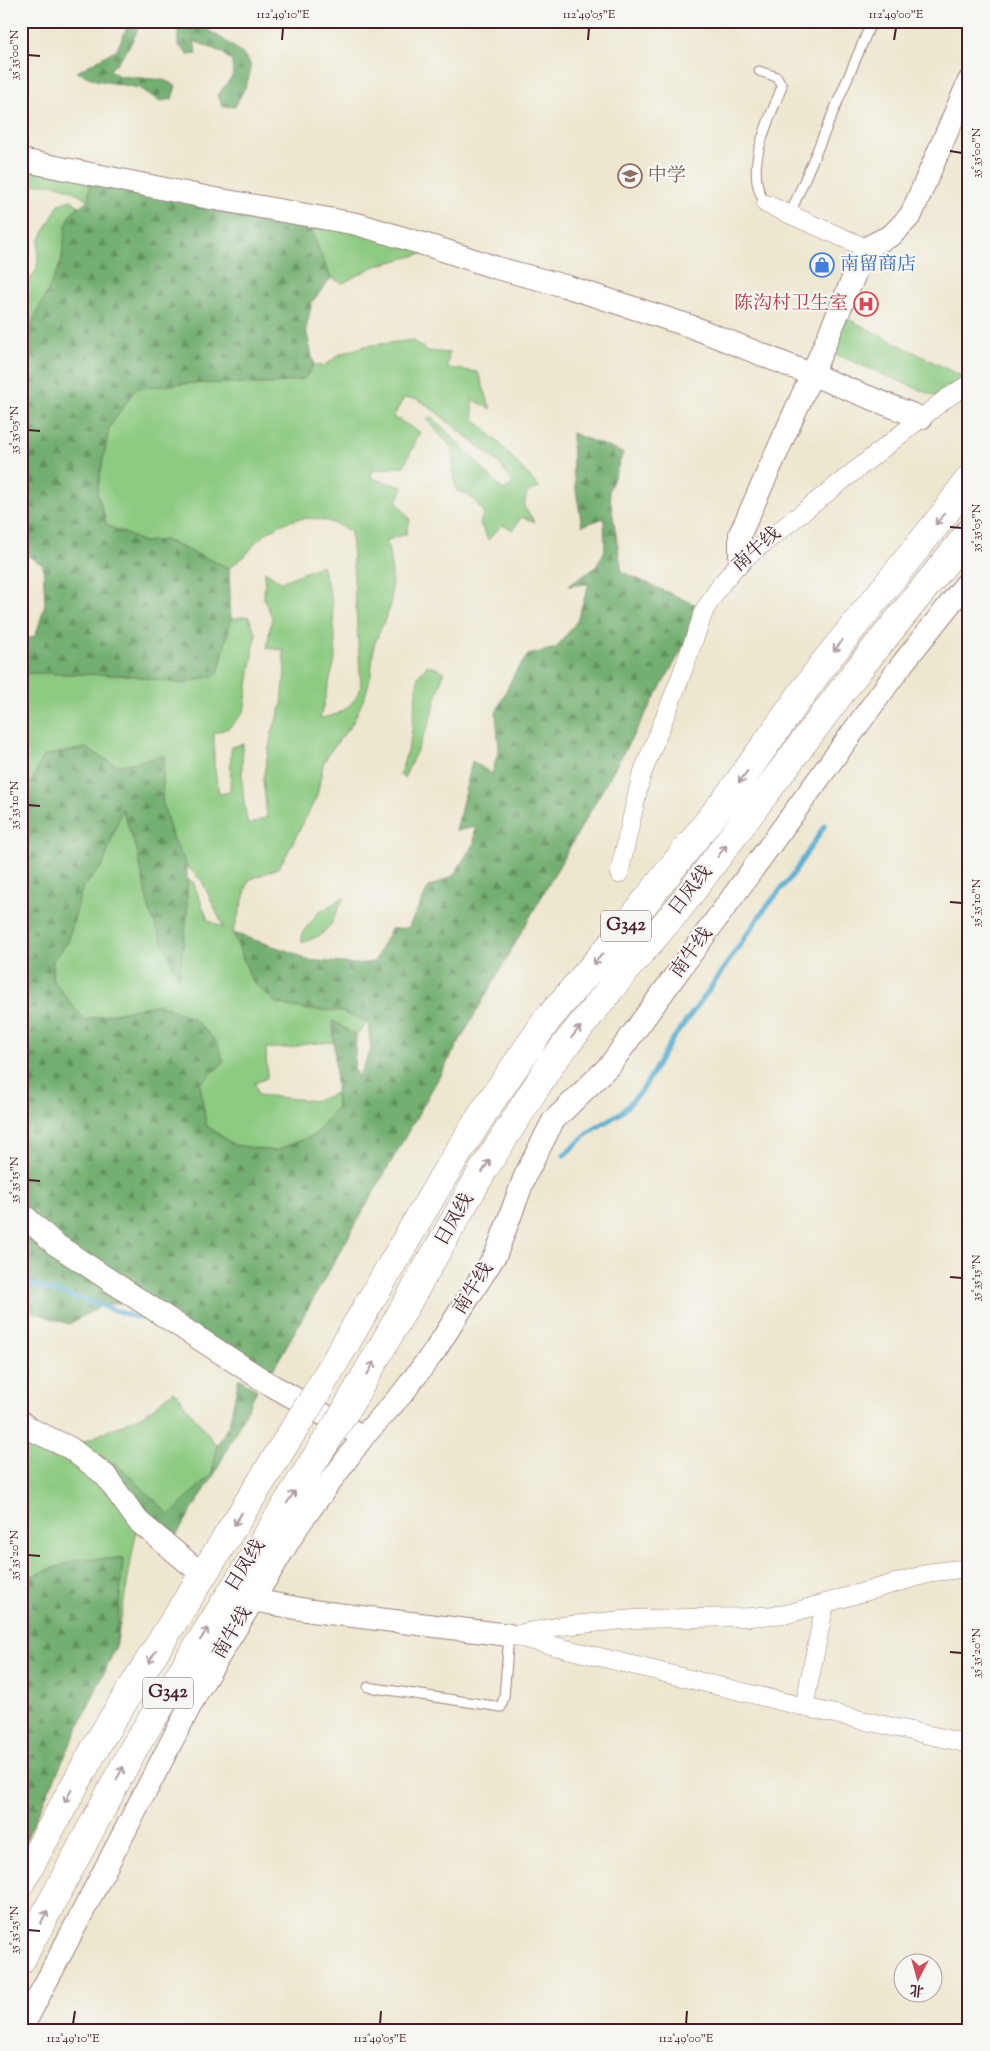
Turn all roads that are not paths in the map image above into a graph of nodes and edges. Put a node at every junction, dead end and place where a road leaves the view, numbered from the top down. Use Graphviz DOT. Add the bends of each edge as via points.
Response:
graph roads {
  1 [pos="872,21"];
  2 [pos="759,70"];
  3 [pos="969,81"];
  4 [pos="21,160"];
  5 [pos="766,204"];
  6 [pos="790,214"];
  7 [pos="866,248"];
  8 [pos="812,374"];
  9 [pos="969,384"];
  10 [pos="921,418"];
  11 [pos="969,480"];
  12 [pos="969,533"];
  13 [pos="740,562"];
  14 [pos="969,580"];
  15 [pos="619,874"];
  16 [pos="21,1213"];
  17 [pos="21,1422"];
  18 [pos="363,1437"];
  19 [pos="969,1568"];
  20 [pos="203,1575"];
  21 [pos="242,1595"];
  22 [pos="825,1604"];
  23 [pos="509,1635"];
  24 [pos="368,1687"];
  25 [pos="804,1706"];
  26 [pos="969,1744"];
  27 [pos="21,1882"];
  28 [pos="21,1960"];
  29 [pos="21,2030"];
  1 -- 6 [label="lane"];
  2 -- 5 [label="lane" via="777,76 782,86 755,170 759,194"];
  3 -- 7 [label="street" via="911,215 892,235"];
  4 -- 8 [label="street" via="357,224 690,326"];
  5 -- 6 [label="street"];
  6 -- 7 [label="street"];
  7 -- 8 [label="street"];
  8 -- 10 [label="street"];
  8 -- 13 [label="street" via="740,534"];
  9 -- 10 [label="street, 南牛线"];
  10 -- 13 [label="street, 南牛线"];
  11 -- 20 [label="highway, 日凤线 / G342, one-way, bridge" via="824,663 733,790 617,938 547,1020 444,1175 316,1394"];
  21 -- 12 [label="highway, 日凤线 / G342, one-way, bridge" via="482,1172 552,1062 679,908 857,671"];
  13 -- 15 [label="street, 南牛线" via="705,609 641,778"];
  14 -- 18 [label="street, 南牛线" via="903,663 610,1065 554,1121 525,1176 496,1254 436,1349 402,1394"];
  16 -- 18 [label="street" via="55,1244 141,1301 266,1382"];
  17 -- 20 [label="street" via="70,1448 105,1475 138,1521"];
  18 -- 21 [label="street, 南牛线" via="298,1526"];
  19 -- 22 [label="street" via="934,1572"];
  20 -- 27 [label="highway, 日凤线 / G342, one-way" via="102,1736"];
  21 -- 23 [label="street" via="312,1611"];
  28 -- 21 [label="highway, 日凤线 / G342, one-way" via="134,1748"];
  21 -- 29 [label="street, 南牛线" via="199,1689"];
  22 -- 23 [label="street" via="787,1614 634,1619"];
  22 -- 25 [label="street"];
  23 -- 24 [label="lane" via="501,1706"];
  23 -- 25 [label="street"];
  25 -- 26 [label="street"];
}
